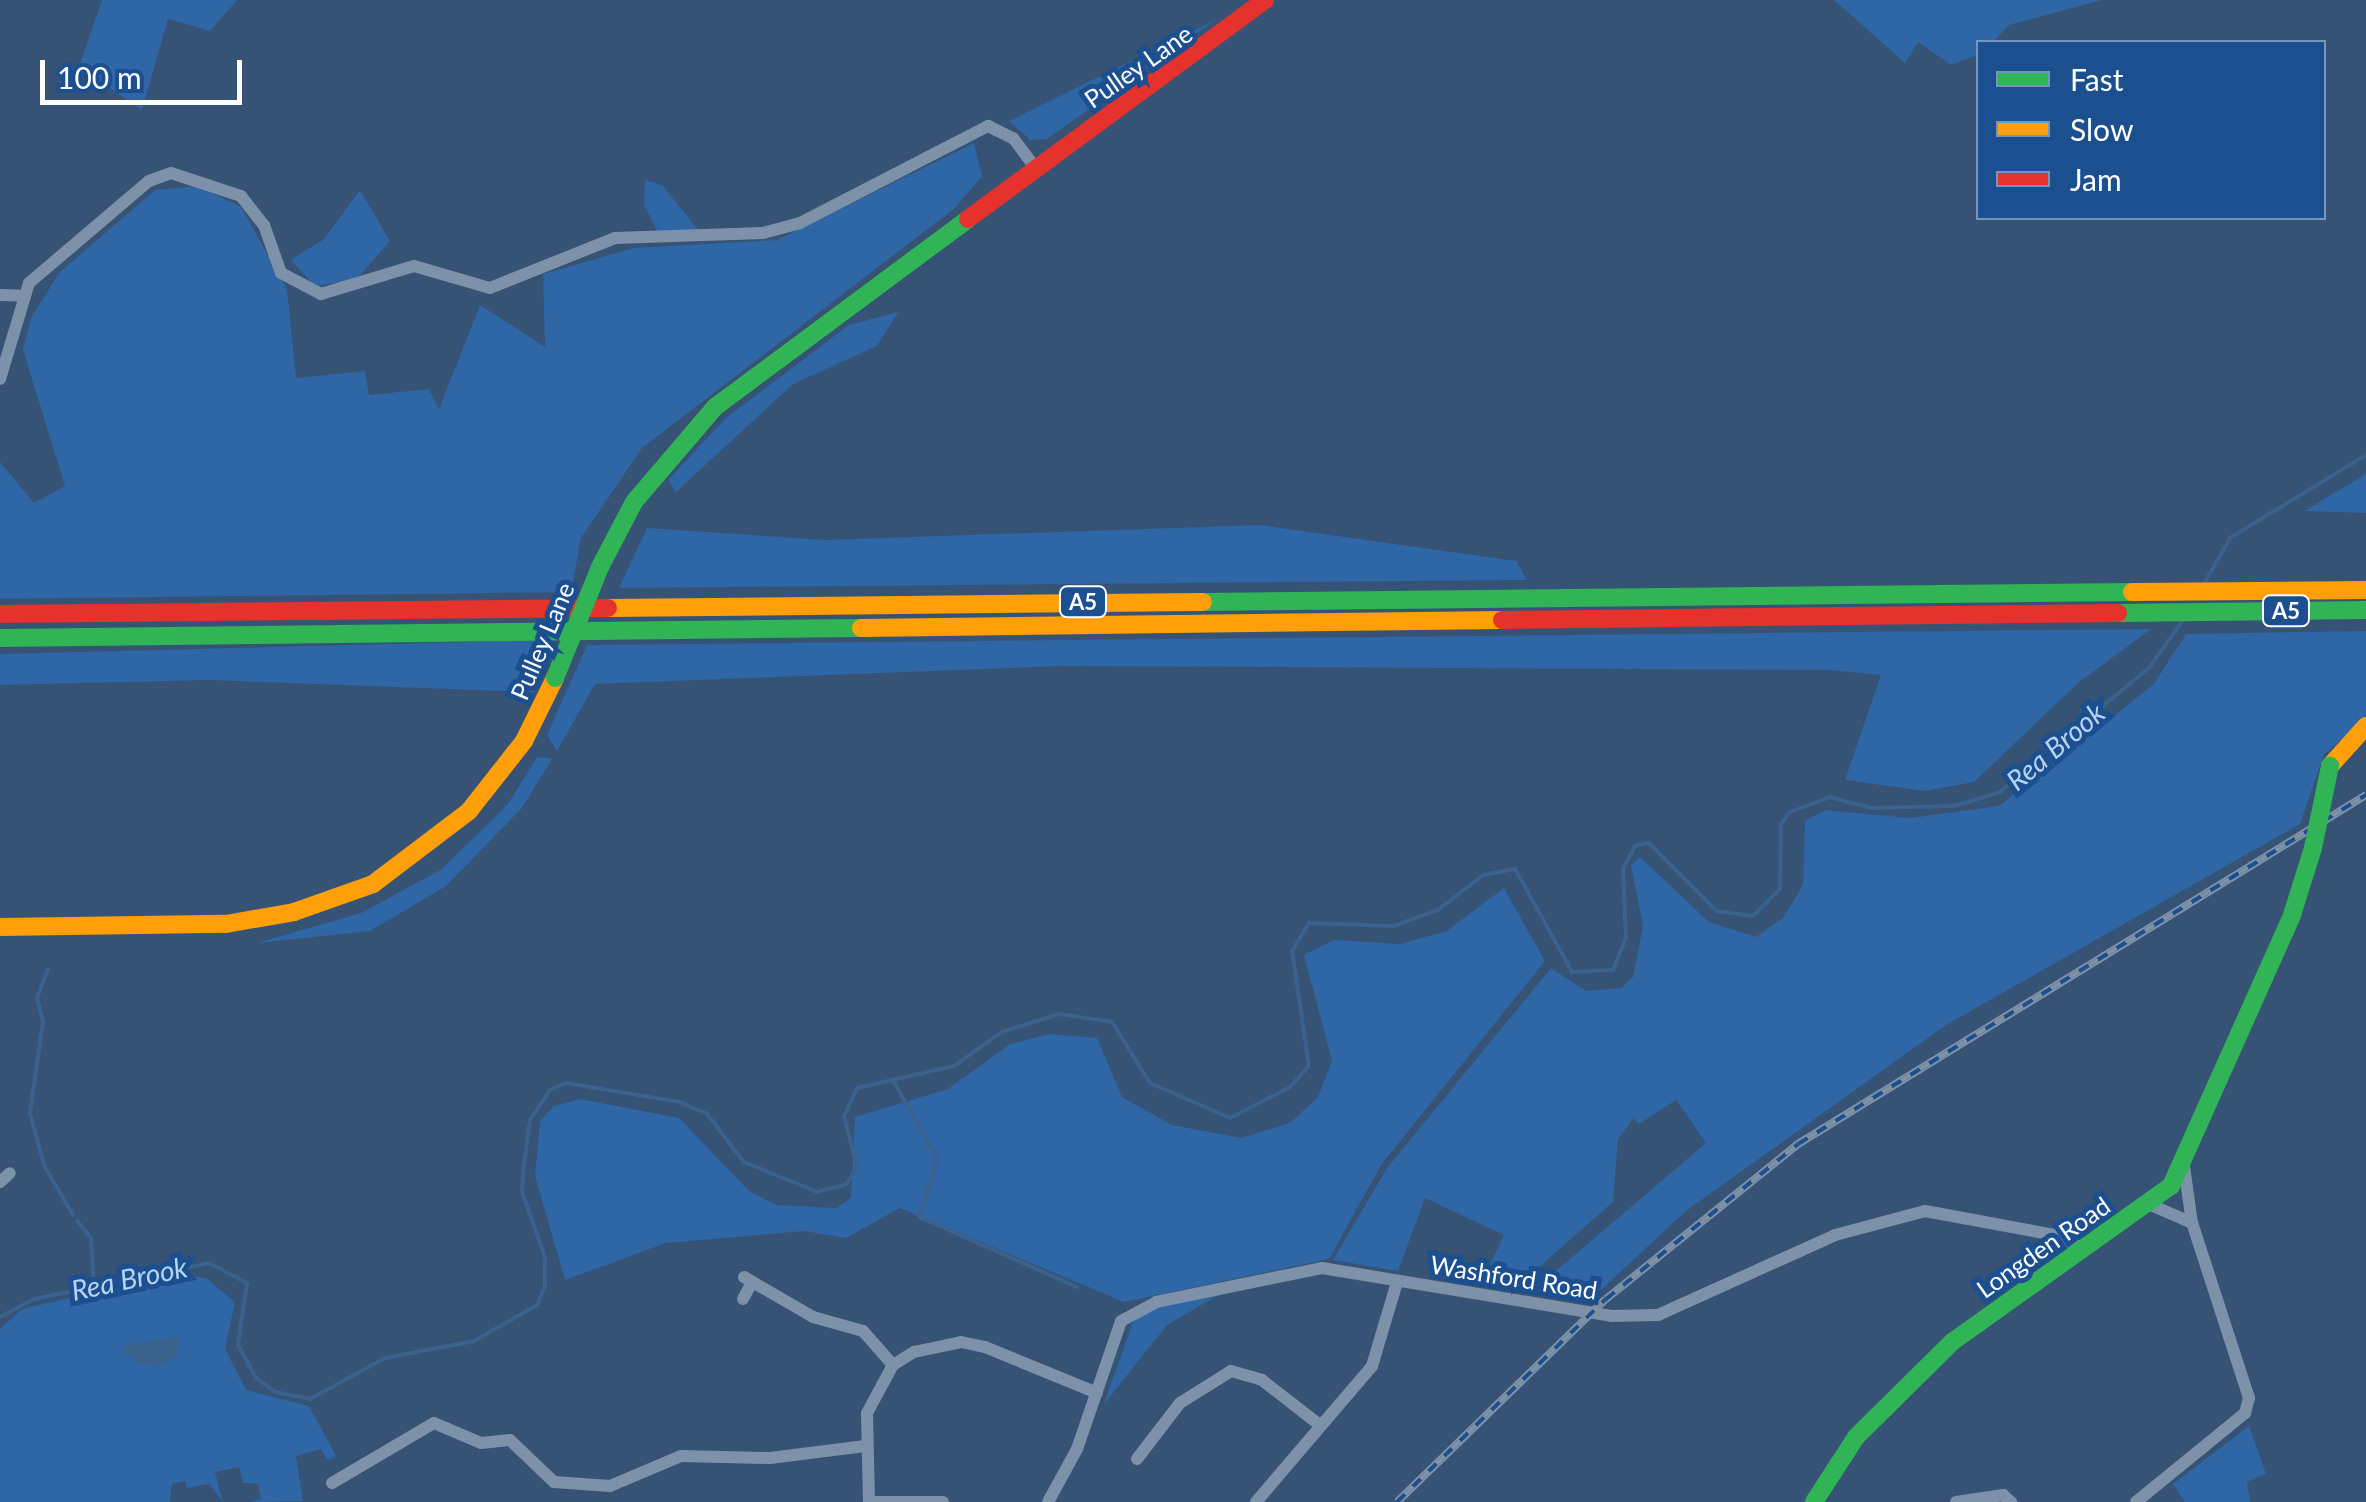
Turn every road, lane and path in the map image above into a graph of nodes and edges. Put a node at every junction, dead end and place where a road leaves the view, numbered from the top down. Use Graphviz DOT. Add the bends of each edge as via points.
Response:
graph roads {
  1 [pos="1265,0"];
  2 [pos="1036,169"];
  3 [pos="0,295"];
  4 [pos="24,296"];
  5 [pos="0,379"];
  6 [pos="2366,590"];
  7 [pos="2366,610"];
  8 [pos="0,614"];
  9 [pos="0,638"];
  10 [pos="2366,726"];
  11 [pos="0,927"];
  12 [pos="2184,1166"];
  13 [pos="2151,1205"];
  14 [pos="2192,1223"];
  15 [pos="2082,1248"];
  16 [pos="1398,1282"];
  17 [pos="743,1299"];
  18 [pos="893,1364"];
  19 [pos="1097,1394"];
  20 [pos="1317,1424"];
  21 [pos="865,1446"];
  22 [pos="1139,1450"];
  23 [pos="332,1483"];
  24 [pos="870,1502"];
  25 [pos="943,1502"];
  26 [pos="1048,1502"];
  27 [pos="1256,1502"];
  28 [pos="1814,1502"];
  29 [pos="1956,1502"];
  30 [pos="2011,1502"];
  31 [pos="2136,1502"];
  1 -- 2 [label="main road, Pulley Lane"];
  2 -- 4 [label="street" via="1014,138 988,126 800,223 763,233 614,238 490,288 414,266 321,294 281,273 264,225 241,196 171,173 150,181 42,268"];
  2 -- 11 [label="main road, Pulley Lane, bridge" via="716,407 634,502 524,741 468,811 373,884 294,912 226,924"];
  3 -- 4 [label="street"];
  4 -- 5 [label="street" via="19,335"];
  6 -- 8 [label="main road, A5"];
  7 -- 9 [label="main road, A5"];
  10 -- 12 [label="main road, Longden Road, bridge" via="2330,766 2313,848"];
  12 -- 13 [label="main road, Longden Road"];
  12 -- 14 [label="street"];
  13 -- 14 [label="street"];
  13 -- 15 [label="main road, Longden Road"];
  14 -- 31 [label="street" via="2249,1398 2245,1413"];
  15 -- 16 [label="street, Washford Road" via="2054,1235 1924,1211 1834,1235 1658,1315 1611,1316"];
  15 -- 28 [label="main road, Longden Road" via="1901,1388"];
  16 -- 19 [label="street, Washford Road" via="1322,1268 1142,1306 1122,1321"];
  16 -- 20 [label="street" via="1372,1366"];
  17 -- 18 [label="street" via="748,1279 813,1316 863,1331"];
  18 -- 19 [label="street" via="960,1342"];
  18 -- 21 [label="street" via="867,1414"];
  19 -- 26 [label="street, Washford Road"];
  20 -- 22 [label="street" via="1262,1380 1231,1372 1180,1403"];
  20 -- 27 [label="street"];
  21 -- 23 [label="street" via="770,1458 681,1456 610,1486 554,1482 510,1440 468,1440 434,1423"];
  21 -- 24 [label="street"];
  24 -- 25 [label="street"];
  29 -- 30 [label="street" via="2003,1495"];
}
